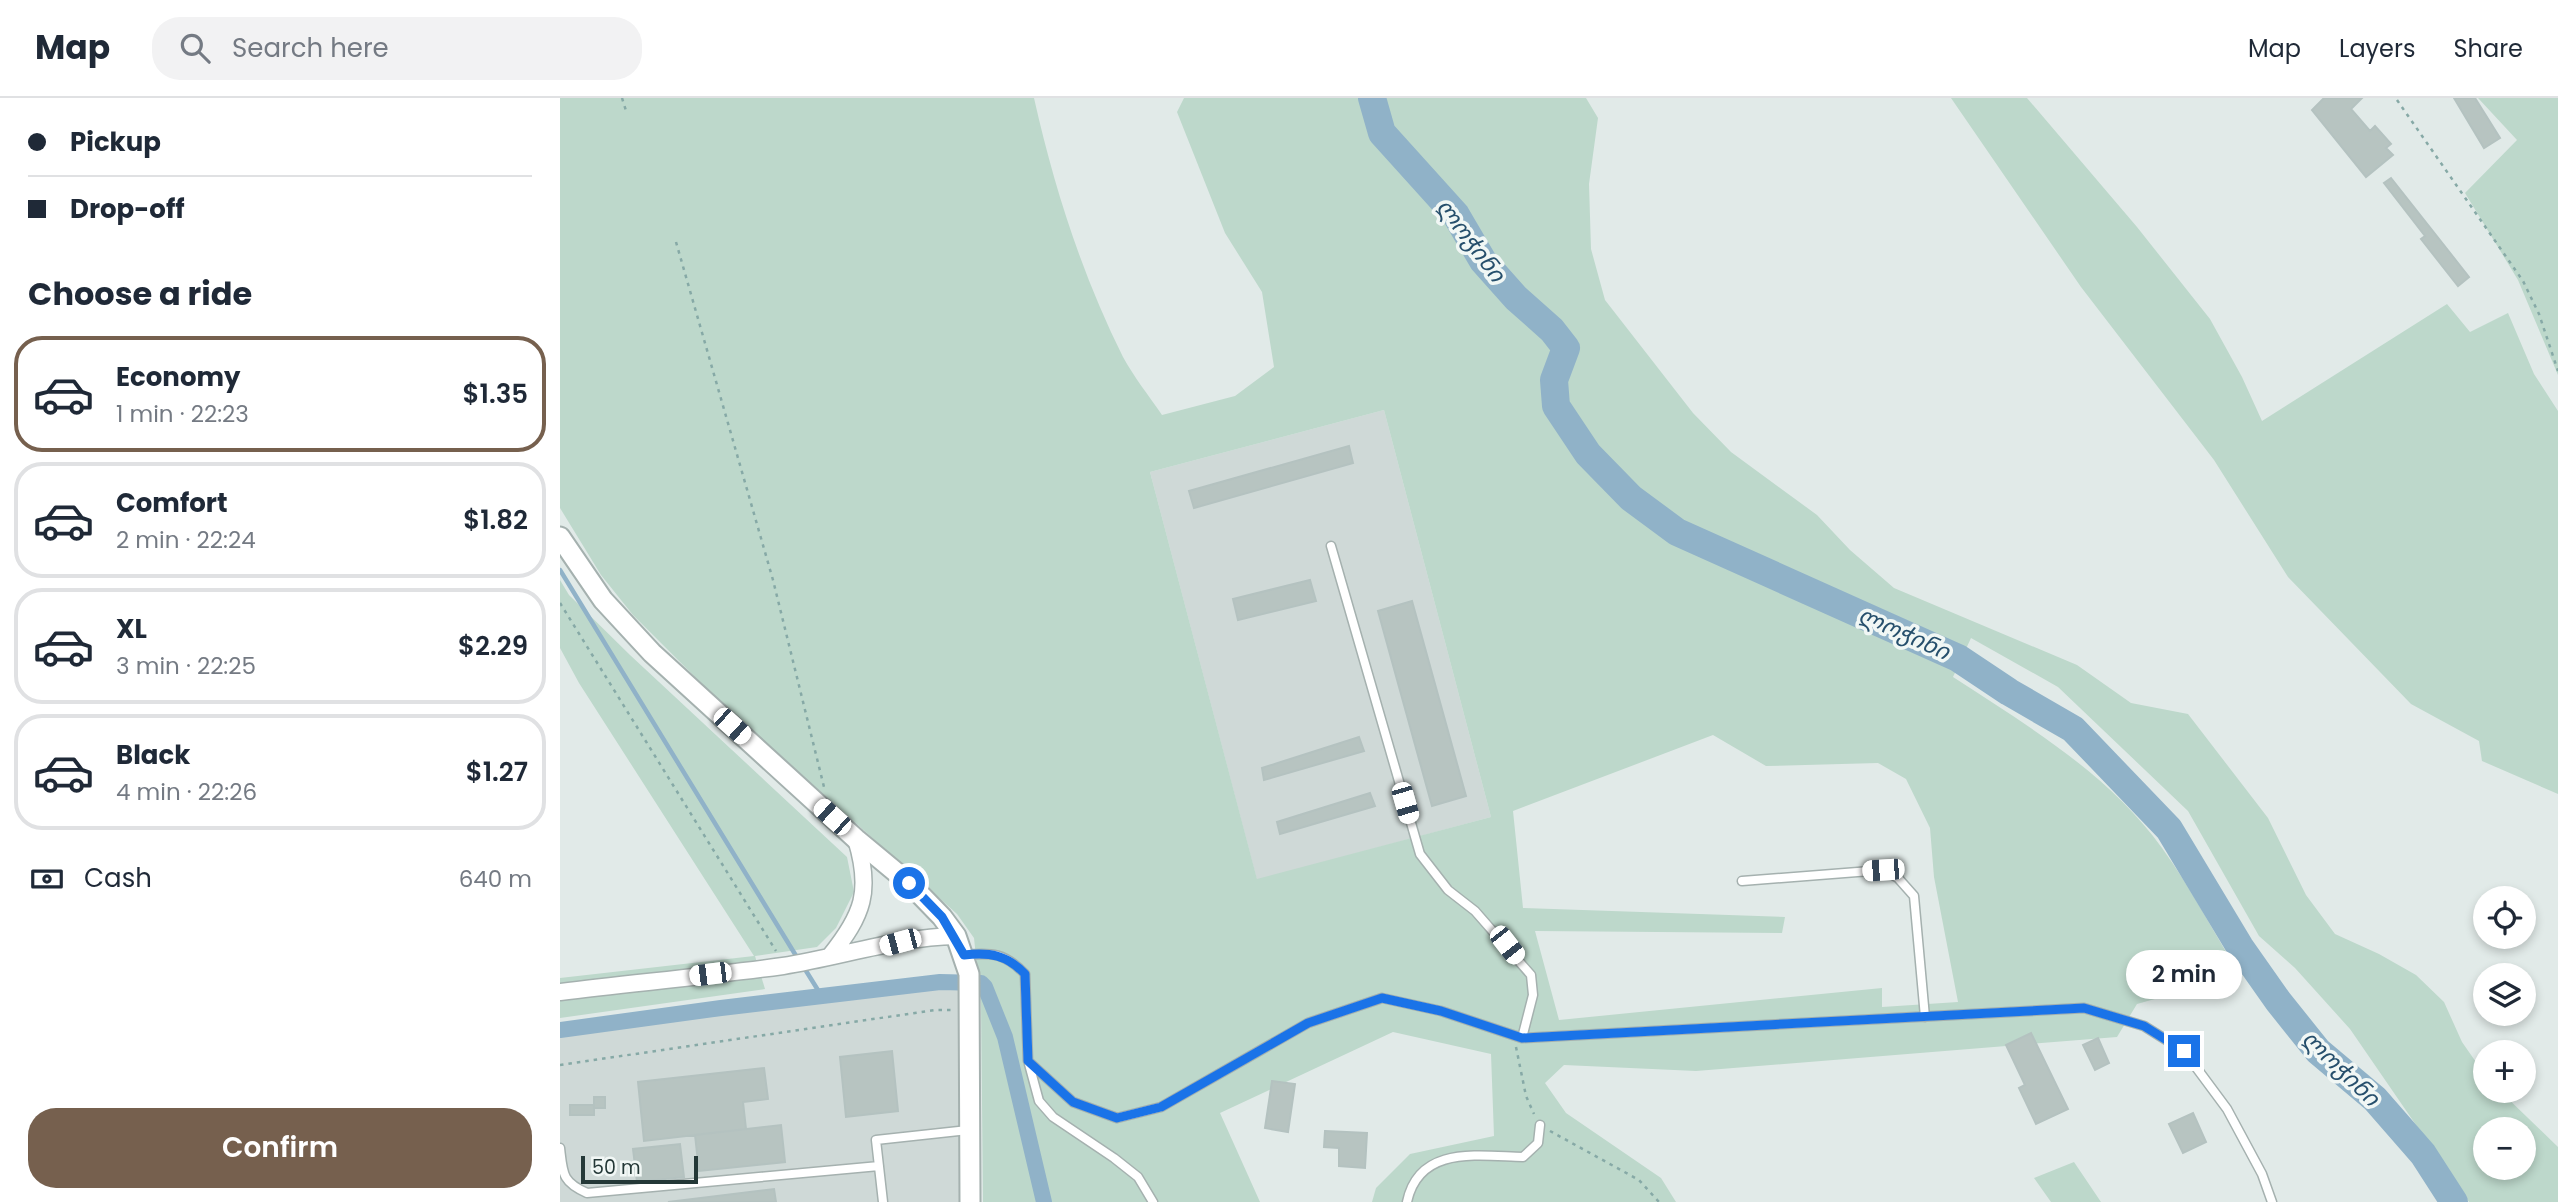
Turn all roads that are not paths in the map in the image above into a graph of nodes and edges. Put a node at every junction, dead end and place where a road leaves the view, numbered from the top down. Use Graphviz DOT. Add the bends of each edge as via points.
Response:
graph roads {
  1 [pos="560,537"];
  2 [pos="1331,546"];
  3 [pos="856,839"];
  4 [pos="1742,881"];
  5 [pos="956,936"];
  6 [pos="830,956"];
  7 [pos="967,964"];
  8 [pos="560,992"];
  9 [pos="1925,1017"];
  10 [pos="1522,1038"];
  11 [pos="1028,1061"];
  12 [pos="1540,1125"];
  13 [pos="971,1129"];
  14 [pos="560,1148"];
  15 [pos="879,1166"];
  16 [pos="883,1202"];
  17 [pos="971,1202"];
  18 [pos="1153,1202"];
  19 [pos="1407,1202"];
  20 [pos="2272,1202"];
  1 -- 3 [label="street" via="603,600 652,653"];
  2 -- 10 [label="lane" via="1420,854 1448,890 1475,911 1531,975 1533,995"];
  3 -- 5 [label="street" via="909,883"];
  3 -- 6 [label="street" via="864,864 864,888 853,928"];
  4 -- 9 [label="lane" via="1883,870 1898,878 1914,897"];
  5 -- 6 [label="street" via="921,937"];
  5 -- 7 [label="street"];
  6 -- 8 [label="street"];
  7 -- 11 [label="lane" via="988,952 1013,961 1025,974"];
  7 -- 13 [label="street"];
  9 -- 10 [label="lane"];
  9 -- 20 [label="lane" via="2084,1008 2144,1026 2184,1051 2227,1109"];
  10 -- 11 [label="lane" via="1441,1011 1382,998 1308,1023 1161,1107 1117,1118 1073,1102"];
  11 -- 18 [label="lane" via="1039,1101 1053,1117 1138,1177"];
  12 -- 19 [label="lane" via="1538,1143 1523,1157 1451,1157 1421,1170"];
  13 -- 15 [label="lane" via="876,1140"];
  13 -- 17 [label="street"];
  14 -- 15 [label="lane" via="563,1175 573,1187 587,1193"];
  15 -- 16 [label="lane"];
}
